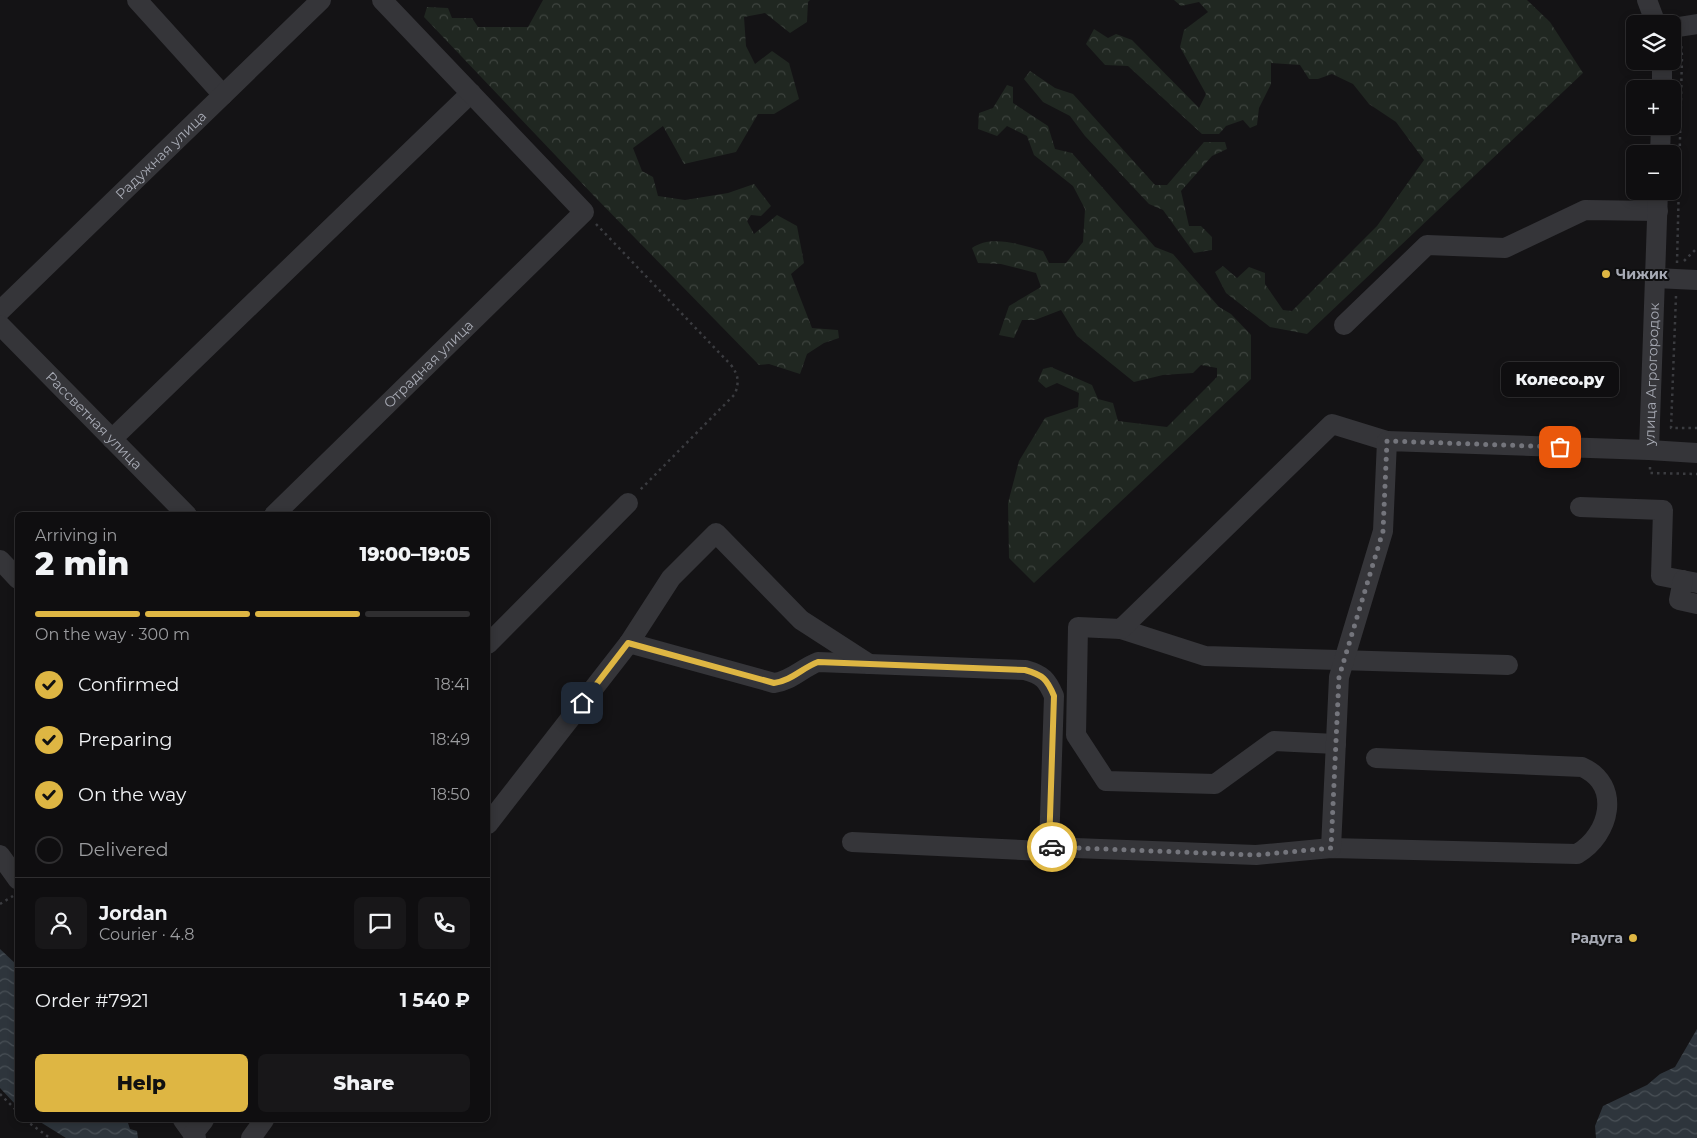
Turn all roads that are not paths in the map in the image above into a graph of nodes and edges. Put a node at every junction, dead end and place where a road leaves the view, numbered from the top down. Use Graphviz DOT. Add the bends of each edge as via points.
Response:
graph roads {
  1 [pos="137,0"];
  2 [pos="321,0"];
  3 [pos="382,0"];
  4 [pos="1647,0"];
  5 [pos="1653,15"];
  6 [pos="1697,24"];
  7 [pos="1681,27"];
  8 [pos="471,94"];
  9 [pos="224,95"];
  10 [pos="1658,201"];
  11 [pos="1655,278"];
  12 [pos="1685,282"];
  13 [pos="0,311"];
  14 [pos="0,325"];
  15 [pos="1344,325"];
  16 [pos="112,439"];
  17 [pos="1387,441"];
  18 [pos="1650,450"];
  19 [pos="1697,453"];
  20 [pos="628,503"];
  21 [pos="1580,507"];
  22 [pos="184,512"];
  23 [pos="277,512"];
  24 [pos="0,560"];
  25 [pos="15,575"];
  26 [pos="1690,581"];
  27 [pos="1697,604"];
  28 [pos="1121,629"];
  29 [pos="490,642"];
  30 [pos="628,643"];
  31 [pos="1344,660"];
  32 [pos="869,664"];
  33 [pos="1508,665"];
  34 [pos="1336,744"];
  35 [pos="1376,758"];
  36 [pos="490,821"];
  37 [pos="852,842"];
  38 [pos="1049,847"];
  39 [pos="1331,848"];
  40 [pos="0,855"];
  41 [pos="15,876"];
  42 [pos="262,1122"];
  43 [pos="250,1138"];
  1 -- 9 [label="street"];
  2 -- 9 [label="street, Радужная улица"];
  3 -- 8 [label="street"];
  4 -- 5 [label="street"];
  6 -- 7 [label="street"];
  8 -- 16 [label="street"];
  8 -- 23 [label="street, Отрадная улица" via="584,212"];
  9 -- 13 [label="street, Радужная улица"];
  10 -- 11 [label="street, улица Агрогородок"];
  10 -- 15 [label="street" via="1585,210 1505,248 1427,245"];
  11 -- 12 [label="street"];
  11 -- 18 [label="street, улица Агрогородок"];
  14 -- 16 [label="street, Рассветная улица"];
  16 -- 22 [label="street, Рассветная улица"];
  17 -- 18 [label="street"];
  17 -- 28 [label="street" via="1332,424"];
  17 -- 31 [label="street" via="1383,531"];
  18 -- 19 [label="street, улица Агрогородок"];
  20 -- 29 [label="street"];
  21 -- 26 [label="street" via="1663,510 1661,576"];
  24 -- 25 [label="street"];
  26 -- 27 [label="street" via="1679,600"];
  28 -- 31 [label="street" via="1205,656"];
  28 -- 34 [label="street" via="1078,627 1076,735 1106,781 1215,784 1274,741"];
  30 -- 32 [label="street" via="774,683 818,662"];
  30 -- 32 [label="street" via="671,578 716,533 801,620"];
  30 -- 36 [label="street"];
  31 -- 33 [label="street"];
  31 -- 34 [label="street" via="1339,677"];
  32 -- 38 [label="street" via="1025,670 1039,674 1048,682 1054,696"];
  34 -- 39 [label="street"];
  35 -- 39 [label="street" via="1582,767 1596,776 1606,792 1605,820 1592,844 1577,854"];
  37 -- 38 [label="street" via="1044,851"];
  38 -- 39 [label="street" via="1256,855"];
  40 -- 41 [label="street"];
  42 -- 43 [label="street"];
}
